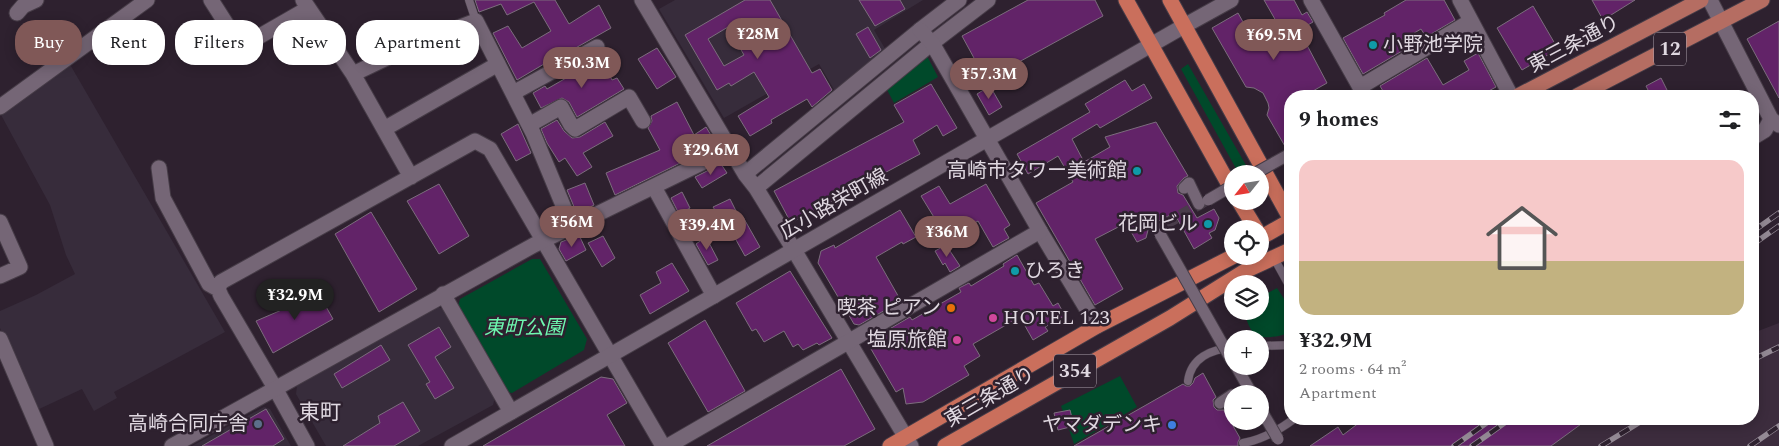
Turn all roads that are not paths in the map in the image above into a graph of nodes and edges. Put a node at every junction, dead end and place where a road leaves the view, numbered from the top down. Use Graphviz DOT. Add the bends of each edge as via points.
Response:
graph roads {
  1 [pos="36,0"];
  2 [pos="147,0"];
  3 [pos="211,0"];
  4 [pos="469,0"];
  5 [pos="642,0"];
  6 [pos="959,0"];
  7 [pos="988,0"];
  8 [pos="1126,0"];
  9 [pos="1170,0"];
  10 [pos="1231,0"];
  11 [pos="1311,0"];
  12 [pos="1460,0"];
  13 [pos="1701,0"];
  14 [pos="1710,0"];
  15 [pos="1762,0"];
  16 [pos="307,6"];
  17 [pos="17,13"];
  18 [pos="476,20"];
  19 [pos="1471,21"];
  20 [pos="1721,22"];
  21 [pos="1184,26"];
  22 [pos="479,27"];
  23 [pos="920,30"];
  24 [pos="932,44"];
  25 [pos="1151,45"];
  26 [pos="597,46"];
  27 [pos="498,64"];
  28 [pos="372,65"];
  29 [pos="353,74"];
  30 [pos="1362,90"];
  31 [pos="1366,90"];
  32 [pos="1508,90"];
  33 [pos="1529,90"];
  34 [pos="1589,90"];
  35 [pos="1758,90"];
  36 [pos="1759,92"];
  37 [pos="513,93"];
  38 [pos="0,107"];
  39 [pos="643,121"];
  40 [pos="1775,122"];
  41 [pos="529,125"];
  42 [pos="384,129"];
  43 [pos="1759,134"];
  44 [pos="987,138"];
  45 [pos="730,148"];
  46 [pos="1284,157"];
  47 [pos="1269,166"];
  48 [pos="159,168"];
  49 [pos="745,174"];
  50 [pos="1224,174"];
  51 [pos="410,177"];
  52 [pos="654,187"];
  53 [pos="756,188"];
  54 [pos="1184,188"];
  55 [pos="1224,192"];
  56 [pos="1284,209"];
  57 [pos="0,222"];
  58 [pos="1284,223"];
  59 [pos="572,227"];
  60 [pos="1269,230"];
  61 [pos="1040,231"];
  62 [pos="1160,234"];
  63 [pos="544,240"];
  64 [pos="794,250"];
  65 [pos="1269,250"];
  66 [pos="1284,253"];
  67 [pos="1274,258"];
  68 [pos="1224,261"];
  69 [pos="0,276"];
  70 [pos="1284,276"];
  71 [pos="218,289"];
  72 [pos="444,294"];
  73 [pos="714,296"];
  74 [pos="1097,326"];
  75 [pos="0,339"];
  76 [pos="849,342"];
  77 [pos="1284,345"];
  78 [pos="1224,346"];
  79 [pos="1269,346"];
  80 [pos="1224,348"];
  81 [pos="610,355"];
  82 [pos="1188,381"];
  83 [pos="275,388"];
  84 [pos="1224,400"];
  85 [pos="1220,403"];
  86 [pos="511,412"];
  87 [pos="1269,424"];
  88 [pos="1284,425"];
  89 [pos="1278,439"];
  90 [pos="908,441"];
  91 [pos="1242,443"];
  92 [pos="46,446"];
  93 [pos="172,446"];
  94 [pos="307,446"];
  95 [pos="452,446"];
  96 [pos="663,446"];
  97 [pos="668,446"];
  98 [pos="890,446"];
  99 [pos="945,446"];
  1 -- 17 [label="street"];
  2 -- 38 [label="street"];
  3 -- 16 [label="street" via="241,47"];
  4 -- 18 [label="lane"];
  5 -- 45 [label="street"];
  6 -- 23 [label="street"];
  7 -- 24 [label="street"];
  8 -- 25 [label="highway"];
  9 -- 21 [label="highway"];
  10 -- 21 [label="street, 広小路栄町線"];
  11 -- 30 [label="street"];
  12 -- 19 [label="street"];
  13 -- 33 [label="main road, 東三条通り / 12"];
  14 -- 20 [label="street"];
  15 -- 20 [label="main road, 12"];
  16 -- 29 [label="street"];
  19 -- 31 [label="street"];
  19 -- 32 [label="street"];
  20 -- 34 [label="main road, 12"];
  20 -- 35 [label="street"];
  21 -- 25 [label="street, 広小路栄町線"];
  21 -- 56 [label="highway"];
  22 -- 27 [label="street"];
  23 -- 24 [label="street"];
  23 -- 49 [label="street"];
  24 -- 44 [label="street"];
  24 -- 53 [label="street"];
  25 -- 44 [label="street, 広小路栄町線"];
  25 -- 50 [label="highway"];
  26 -- 37 [label="street"];
  27 -- 37 [label="street"];
  27 -- 42 [label="street"];
  28 -- 29 [label="street"];
  29 -- 42 [label="street"];
  36 -- 40 [label="street"];
  37 -- 41 [label="street"];
  39 -- 41 [label="street" via="629,98 575,128 561,107"];
  40 -- 43 [label="street"];
  41 -- 59 [label="street"];
  42 -- 51 [label="street"];
  44 -- 61 [label="street"];
  44 -- 64 [label="street, 広小路栄町線"];
  45 -- 49 [label="street"];
  45 -- 52 [label="street"];
  46 -- 47 [label="street, bridge"];
  48 -- 71 [label="street" via="163,198 209,284"];
  49 -- 53 [label="street"];
  51 -- 63 [label="street" via="476,141 490,149"];
  51 -- 71 [label="street" via="222,282"];
  52 -- 59 [label="street"];
  52 -- 73 [label="street"];
  53 -- 64 [label="street"];
  54 -- 55 [label="street, bridge" via="1189,183 1204,202"];
  57 -- 69 [label="street" via="20,267"];
  58 -- 60 [label="highway"];
  59 -- 63 [label="street"];
  61 -- 74 [label="street"];
  61 -- 76 [label="street"];
  62 -- 78 [label="street, bridge"];
  63 -- 72 [label="street"];
  63 -- 81 [label="street"];
  64 -- 73 [label="street, 広小路栄町線"];
  64 -- 76 [label="street"];
  65 -- 67 [label="highway"];
  66 -- 67 [label="highway, 東三条通り / 354"];
  67 -- 70 [label="lane"];
  67 -- 99 [label="highway, 東三条通り / 354" via="1245,271 1170,318"];
  68 -- 74 [label="highway, 東三条通り / 354"];
  71 -- 83 [label="street"];
  72 -- 83 [label="street"];
  72 -- 86 [label="street"];
  73 -- 81 [label="street, 広小路栄町線"];
  74 -- 90 [label="highway, 東三条通り / 354"];
  75 -- 92 [label="street"];
  76 -- 90 [label="street"];
  76 -- 97 [label="street"];
  77 -- 79 [label="lane"];
  80 -- 82 [label="lane" via="1204,355 1196,362"];
  81 -- 86 [label="street, 広小路栄町線"];
  81 -- 96 [label="street"];
  83 -- 93 [label="street"];
  83 -- 94 [label="street"];
  84 -- 85 [label="street"];
  86 -- 95 [label="street, 広小路栄町線"];
  87 -- 89 [label="street, bridge"];
  88 -- 91 [label="lane" via="1268,435"];
  90 -- 98 [label="highway, 東三条通り / 354"];
}
